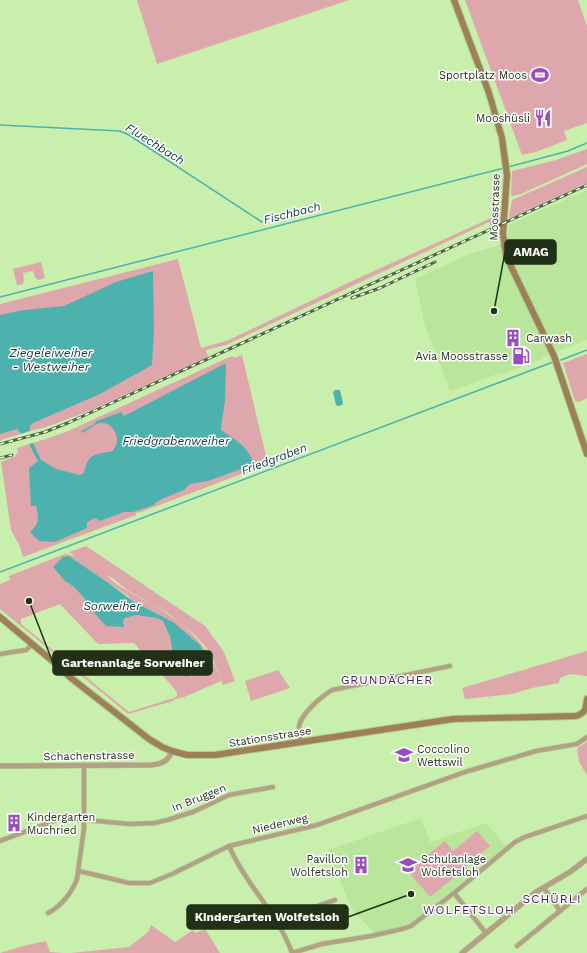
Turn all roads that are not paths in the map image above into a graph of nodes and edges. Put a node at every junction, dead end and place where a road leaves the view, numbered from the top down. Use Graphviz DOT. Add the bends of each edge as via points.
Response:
graph roads {
  1 [pos="454,0"];
  2 [pos="587,454"];
  3 [pos="0,617"];
  4 [pos="32,644"];
  5 [pos="0,654"];
  6 [pos="450,666"];
  7 [pos="587,699"];
  8 [pos="586,711"];
  9 [pos="587,737"];
  10 [pos="301,742"];
  11 [pos="172,751"];
  12 [pos="0,766"];
  13 [pos="84,766"];
  14 [pos="273,787"];
  15 [pos="587,816"];
  16 [pos="84,819"];
  17 [pos="0,842"];
  18 [pos="229,846"];
  19 [pos="587,859"];
  20 [pos="79,871"];
  21 [pos="544,888"];
  22 [pos="587,889"];
  23 [pos="454,893"];
  24 [pos="335,900"];
  25 [pos="560,911"];
  26 [pos="48,913"];
  27 [pos="276,920"];
  28 [pos="486,933"];
  29 [pos="517,946"];
  30 [pos="292,953"];
  31 [pos="462,953"];
  1 -- 2 [label="main road, Moosstrasse" via="496,113 502,138 507,173 503,233 505,251 554,356"];
  3 -- 4 [label="main road, Stationsstrasse"];
  4 -- 5 [label="street" via="26,650"];
  4 -- 11 [label="main road, Stationsstrasse" via="137,730"];
  6 -- 10 [label="street" via="332,690 303,717 299,727"];
  7 -- 8 [label="main road"];
  8 -- 10 [label="main road, Stationsstrasse" via="580,715 567,717 453,719"];
  9 -- 18 [label="street, Niederweg" via="577,744 536,751 465,772 317,825"];
  10 -- 11 [label="main road, Stationsstrasse" via="215,755 187,755"];
  11 -- 13 [label="street, Schachenstrasse" via="169,759 155,764"];
  12 -- 13 [label="street, Schachenstrasse"];
  13 -- 16 [label="street"];
  14 -- 16 [label="street, In Bruggen" via="229,795 180,817 155,822 130,824"];
  15 -- 23 [label="street" via="515,842"];
  16 -- 17 [label="street, In Bruggen" via="62,818"];
  16 -- 20 [label="street"];
  18 -- 20 [label="street, Niederweg" via="150,882 129,883"];
  18 -- 27 [label="street"];
  19 -- 21 [label="street"];
  20 -- 26 [label="street" via="74,887 57,908"];
  21 -- 25 [label="street"];
  21 -- 28 [label="street"];
  22 -- 25 [label="street"];
  23 -- 28 [label="street"];
  23 -- 30 [label="street" via="411,926 322,944"];
  24 -- 27 [label="street"];
  25 -- 29 [label="street"];
  27 -- 30 [label="street"];
  28 -- 31 [label="street"];
}
